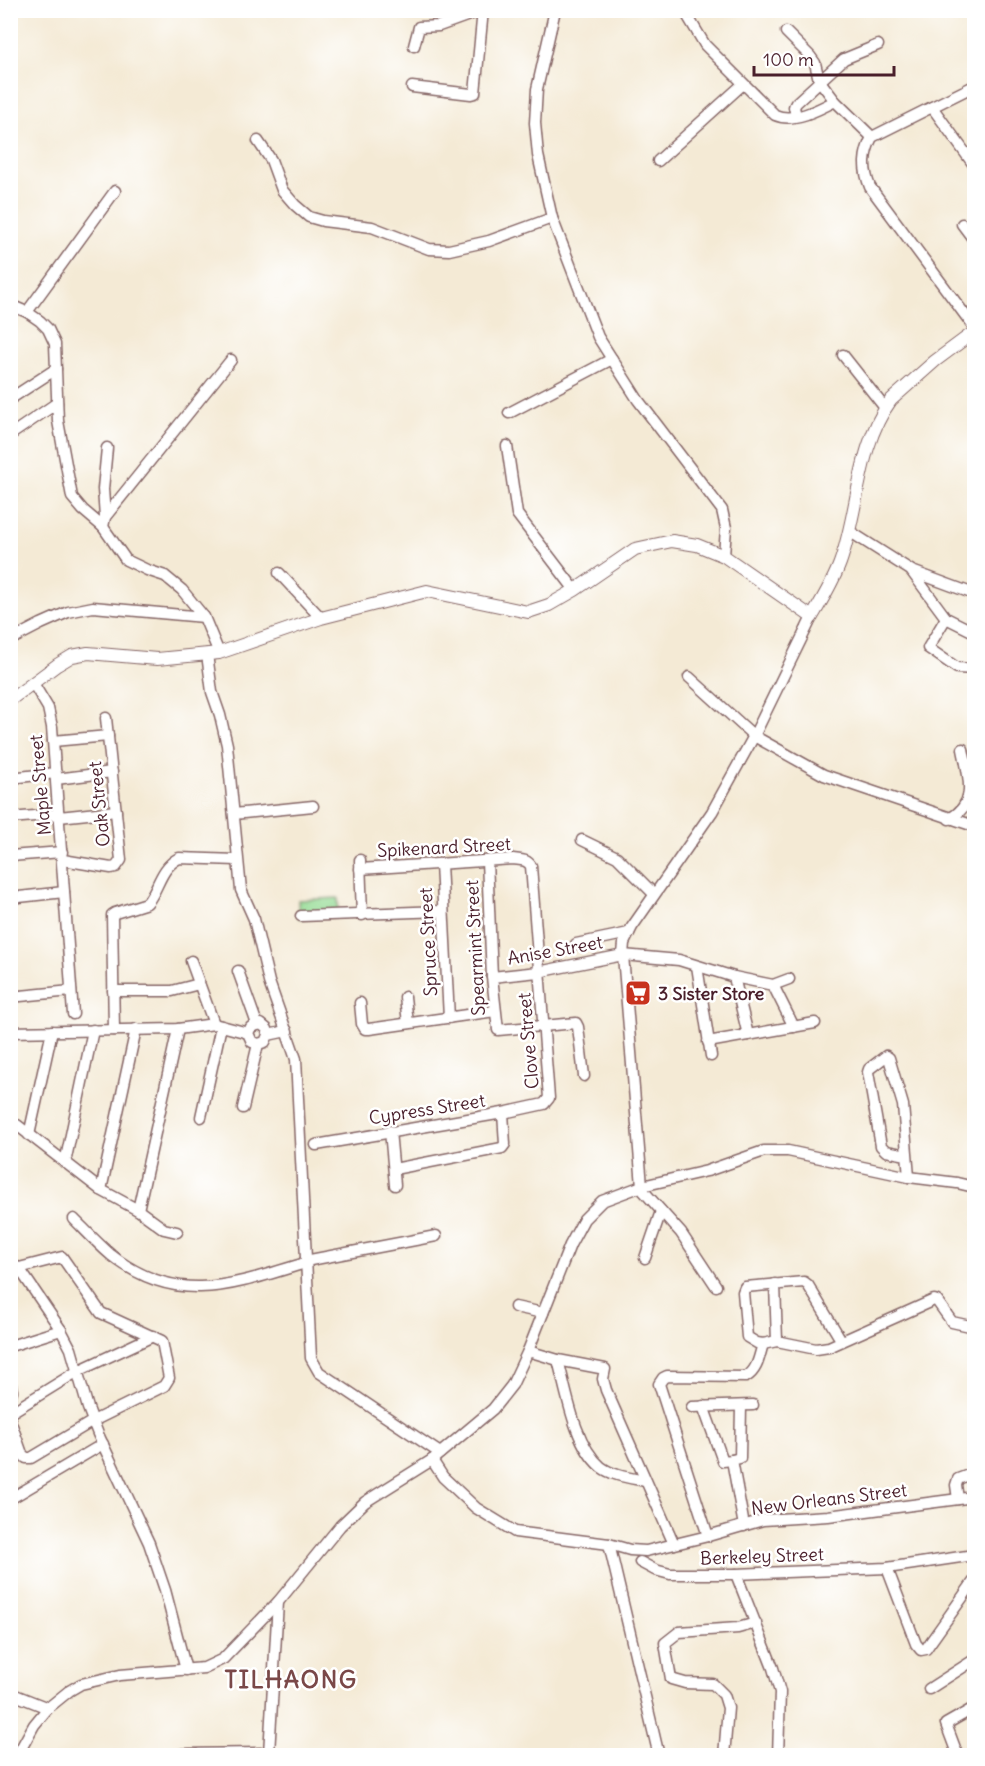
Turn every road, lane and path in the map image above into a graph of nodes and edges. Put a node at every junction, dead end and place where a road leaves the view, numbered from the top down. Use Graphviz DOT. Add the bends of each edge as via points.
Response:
graph roads {
  1 [pos="483,10"];
  2 [pos="555,10"];
  3 [pos="684,10"];
  4 [pos="786,33"];
  5 [pos="878,45"];
  6 [pos="414,46"];
  7 [pos="819,80"];
  8 [pos="742,84"];
  9 [pos="975,86"];
  10 [pos="412,87"];
  11 [pos="835,101"];
  12 [pos="932,107"];
  13 [pos="796,116"];
  14 [pos="872,137"];
  15 [pos="258,141"];
  16 [pos="658,162"];
  17 [pos="975,165"];
  18 [pos="115,191"];
  19 [pos="552,218"];
  20 [pos="962,224"];
  21 [pos="975,240"];
  22 [pos="10,305"];
  23 [pos="27,312"];
  24 [pos="975,327"];
  25 [pos="975,332"];
  26 [pos="843,355"];
  27 [pos="612,359"];
  28 [pos="231,360"];
  29 [pos="56,369"];
  30 [pos="10,399"];
  31 [pos="57,403"];
  32 [pos="885,408"];
  33 [pos="509,413"];
  34 [pos="10,435"];
  35 [pos="507,446"];
  36 [pos="107,448"];
  37 [pos="104,522"];
  38 [pos="849,531"];
  39 [pos="724,556"];
  40 [pos="912,571"];
  41 [pos="279,573"];
  42 [pos="575,590"];
  43 [pos="975,594"];
  44 [pos="204,617"];
  45 [pos="812,617"];
  46 [pos="321,618"];
  47 [pos="946,618"];
  48 [pos="975,632"];
  49 [pos="10,640"];
  50 [pos="213,654"];
  51 [pos="975,669"];
  52 [pos="689,677"];
  53 [pos="33,683"];
  54 [pos="10,700"];
  55 [pos="106,718"];
  56 [pos="108,736"];
  57 [pos="754,736"];
  58 [pos="53,741"];
  59 [pos="963,749"];
  60 [pos="112,772"];
  61 [pos="56,776"];
  62 [pos="10,778"];
  63 [pos="313,806"];
  64 [pos="116,811"];
  65 [pos="234,814"];
  66 [pos="59,815"];
  67 [pos="10,818"];
  68 [pos="949,819"];
  69 [pos="975,826"];
  70 [pos="582,840"];
  71 [pos="10,856"];
  72 [pos="62,856"];
  73 [pos="237,860"];
  74 [pos="487,861"];
  75 [pos="529,863"];
  76 [pos="441,864"];
  77 [pos="64,892"];
  78 [pos="654,894"];
  79 [pos="10,898"];
  80 [pos="443,911"];
  81 [pos="362,915"];
  82 [pos="301,916"];
  83 [pos="629,933"];
  84 [pos="576,944"];
  85 [pos="622,956"];
  86 [pos="191,962"];
  87 [pos="697,966"];
  88 [pos="238,971"];
  89 [pos="538,972"];
  90 [pos="734,976"];
  91 [pos="492,977"];
  92 [pos="789,979"];
  93 [pos="199,984"];
  94 [pos="773,985"];
  95 [pos="71,991"];
  96 [pos="113,991"];
  97 [pos="10,996"];
  98 [pos="405,997"];
  99 [pos="360,1003"];
  100 [pos="495,1011"];
  101 [pos="73,1014"];
  102 [pos="448,1018"];
  103 [pos="408,1023"];
  104 [pos="815,1023"];
  105 [pos="257,1024"];
  106 [pos="218,1025"];
  107 [pos="544,1026"];
  108 [pos="794,1027"];
  109 [pos="136,1029"];
  110 [pos="178,1029"];
  111 [pos="93,1030"];
  112 [pos="114,1030"];
  113 [pos="52,1031"];
  114 [pos="287,1031"];
  115 [pos="248,1033"];
  116 [pos="11,1034"];
  117 [pos="268,1035"];
  118 [pos="748,1035"];
  119 [pos="708,1042"];
  120 [pos="258,1044"];
  121 [pos="711,1056"];
  122 [pos="584,1076"];
  123 [pos="544,1104"];
  124 [pos="243,1108"];
  125 [pos="503,1113"];
  126 [pos="201,1117"];
  127 [pos="10,1124"];
  128 [pos="390,1131"];
  129 [pos="29,1135"];
  130 [pos="316,1145"];
  131 [pos="907,1155"];
  132 [pos="65,1163"];
  133 [pos="394,1169"];
  134 [pos="909,1177"];
  135 [pos="395,1185"];
  136 [pos="641,1186"];
  137 [pos="975,1187"];
  138 [pos="101,1190"];
  139 [pos="138,1210"];
  140 [pos="661,1211"];
  141 [pos="74,1219"];
  142 [pos="177,1232"];
  143 [pos="436,1236"];
  144 [pos="645,1258"];
  145 [pos="305,1262"];
  146 [pos="15,1266"];
  147 [pos="774,1284"];
  148 [pos="716,1287"];
  149 [pos="515,1307"];
  150 [pos="543,1313"];
  151 [pos="975,1324"];
  152 [pos="61,1330"];
  153 [pos="153,1336"];
  154 [pos="841,1340"];
  155 [pos="777,1341"];
  156 [pos="763,1344"];
  157 [pos="10,1346"];
  158 [pos="528,1351"];
  159 [pos="558,1360"];
  160 [pos="78,1371"];
  161 [pos="10,1381"];
  162 [pos="10,1396"];
  163 [pos="753,1405"];
  164 [pos="703,1406"];
  165 [pos="741,1406"];
  166 [pos="692,1407"];
  167 [pos="10,1413"];
  168 [pos="10,1420"];
  169 [pos="93,1421"];
  170 [pos="102,1444"];
  171 [pos="436,1456"];
  172 [pos="732,1460"];
  173 [pos="975,1473"];
  174 [pos="645,1481"];
  175 [pos="975,1497"];
  176 [pos="958,1498"];
  177 [pos="10,1499"];
  178 [pos="744,1526"];
  179 [pos="708,1536"];
  180 [pos="609,1544"];
  181 [pos="674,1544"];
  182 [pos="975,1555"];
  183 [pos="640,1562"];
  184 [pos="887,1568"];
  185 [pos="736,1574"];
  186 [pos="975,1581"];
  187 [pos="278,1602"];
  188 [pos="756,1623"];
  189 [pos="975,1660"];
  190 [pos="186,1670"];
  191 [pos="929,1689"];
  192 [pos="10,1693"];
  193 [pos="48,1708"];
  194 [pos="975,1708"];
  195 [pos="270,1754"];
  196 [pos="17,1755"];
  197 [pos="175,1755"];
  198 [pos="659,1755"];
  199 [pos="724,1755"];
  200 [pos="778,1755"];
  201 [pos="958,1755"];
  1 -- 6 [label="street" via="439,26 419,27"];
  1 -- 10 [label="street" via="473,94"];
  2 -- 19 [label="street" via="537,89 535,123"];
  3 -- 8 [label="street" via="705,45"];
  4 -- 7 [label="street" via="815,63"];
  5 -- 7 [label="street" via="844,59"];
  7 -- 11 [label="street"];
  7 -- 13 [label="street" via="796,103"];
  8 -- 13 [label="street" via="774,115"];
  8 -- 16 [label="street"];
  9 -- 12 [label="street"];
  11 -- 13 [label="street"];
  11 -- 14 [label="street"];
  12 -- 14 [label="street"];
  12 -- 17 [label="street"];
  14 -- 24 [label="street" via="864,161 870,187"];
  15 -- 19 [label="street" via="271,160 282,190 309,218 372,227 429,249 449,250 489,241"];
  18 -- 23 [label="street"];
  19 -- 27 [label="street" via="598,337"];
  20 -- 21 [label="street"];
  22 -- 23 [label="street, New Orleans Street"];
  23 -- 29 [label="street, New Orleans Street" via="48,329 55,344"];
  25 -- 32 [label="street" via="935,361"];
  26 -- 32 [label="street"];
  27 -- 33 [label="street"];
  27 -- 39 [label="street" via="638,400 722,510 726,528"];
  28 -- 37 [label="street"];
  29 -- 30 [label="street"];
  29 -- 31 [label="street, New Orleans Street"];
  31 -- 34 [label="street"];
  31 -- 37 [label="street, New Orleans Street" via="72,497 83,510"];
  32 -- 38 [label="street" via="869,447"];
  35 -- 42 [label="street" via="518,514"];
  36 -- 37 [label="street"];
  37 -- 44 [label="street, New Orleans Street" via="126,560 165,576"];
  38 -- 40 [label="street"];
  38 -- 45 [label="street" via="840,564"];
  39 -- 42 [label="street" via="697,545 672,541 635,549"];
  39 -- 45 [label="street"];
  40 -- 43 [label="street"];
  40 -- 47 [label="street"];
  41 -- 46 [label="street"];
  42 -- 46 [label="street" via="528,612 427,591"];
  44 -- 49 [label="street" via="93,607 68,612"];
  44 -- 50 [label="street, New Orleans Street"];
  45 -- 57 [label="street"];
  46 -- 50 [label="street"];
  47 -- 48 [label="street"];
  47 -- 51 [label="street" via="928,648 957,668"];
  50 -- 53 [label="street" via="157,659 88,653 72,656"];
  50 -- 65 [label="street, New Orleans Street" via="213,695 227,745"];
  52 -- 57 [label="street"];
  53 -- 54 [label="street"];
  53 -- 58 [label="street, Maple Street" via="48,708"];
  55 -- 56 [label="street, Oak Street"];
  56 -- 58 [label="street"];
  56 -- 60 [label="street, Oak Street"];
  57 -- 68 [label="street" via="824,775"];
  57 -- 78 [label="street" via="712,812"];
  58 -- 61 [label="street, Maple Street"];
  59 -- 68 [label="street" via="969,793 958,814"];
  60 -- 61 [label="street"];
  60 -- 64 [label="street, Oak Street"];
  61 -- 62 [label="street"];
  61 -- 66 [label="street, Maple Street"];
  63 -- 65 [label="street"];
  64 -- 66 [label="street"];
  64 -- 72 [label="street, Oak Street" via="121,860 116,867"];
  65 -- 73 [label="street, New Orleans Street"];
  66 -- 67 [label="street"];
  66 -- 72 [label="street, Maple Street"];
  68 -- 69 [label="street"];
  70 -- 78 [label="street" via="617,857"];
  71 -- 72 [label="street"];
  72 -- 77 [label="street, Maple Street"];
  73 -- 96 [label="street" via="178,858 164,871 147,903 113,914"];
  73 -- 114 [label="street, New Orleans Street" via="241,890 254,919 269,982"];
  74 -- 75 [label="street, Spikenard Street" via="513,859"];
  74 -- 76 [label="street, Spikenard Street"];
  74 -- 91 [label="street, Spearmint Street"];
  75 -- 89 [label="street, Clove Street"];
  76 -- 80 [label="street, Spruce Street"];
  76 -- 81 [label="street, Spikenard Street" via="360,864"];
  77 -- 79 [label="street"];
  77 -- 95 [label="street, Maple Street"];
  78 -- 83 [label="street"];
  80 -- 81 [label="street"];
  80 -- 102 [label="street, Spruce Street"];
  81 -- 82 [label="street"];
  83 -- 84 [label="street"];
  83 -- 85 [label="street"];
  85 -- 87 [label="street, Anise Street" via="679,960"];
  85 -- 89 [label="street, Anise Street"];
  85 -- 136 [label="street"];
  86 -- 93 [label="street"];
  87 -- 90 [label="street, Anise Street"];
  87 -- 119 [label="street"];
  88 -- 105 [label="street"];
  89 -- 91 [label="street, Anise Street"];
  89 -- 107 [label="street, Clove Street"];
  90 -- 94 [label="street, Anise Street"];
  90 -- 118 [label="street"];
  91 -- 100 [label="street, Spearmint Street"];
  92 -- 94 [label="street"];
  93 -- 96 [label="street" via="172,991"];
  93 -- 106 [label="street"];
  94 -- 108 [label="street"];
  95 -- 97 [label="street"];
  95 -- 101 [label="street, Maple Street"];
  96 -- 112 [label="street"];
  98 -- 103 [label="street"];
  99 -- 103 [label="street" via="366,1029"];
  100 -- 102 [label="street"];
  100 -- 107 [label="street, Spearmint Street" via="500,1030"];
  102 -- 103 [label="street"];
  104 -- 108 [label="street"];
  105 -- 115 [label="street"];
  105 -- 117 [label="street" via="267,1029"];
  106 -- 110 [label="street"];
  106 -- 115 [label="street"];
  106 -- 126 [label="street"];
  107 -- 122 [label="street" via="577,1024"];
  107 -- 123 [label="street, Clove Street" via="549,1093"];
  108 -- 118 [label="street"];
  109 -- 110 [label="street"];
  109 -- 112 [label="street"];
  109 -- 138 [label="street"];
  110 -- 139 [label="street"];
  111 -- 112 [label="street"];
  111 -- 113 [label="street"];
  111 -- 132 [label="street"];
  113 -- 116 [label="street"];
  113 -- 129 [label="street"];
  114 -- 117 [label="street"];
  114 -- 145 [label="street, New Orleans Street" via="296,1059"];
  115 -- 120 [label="street" via="252,1042"];
  117 -- 120 [label="street" via="265,1042"];
  118 -- 119 [label="street"];
  119 -- 121 [label="street"];
  120 -- 124 [label="street"];
  123 -- 125 [label="street, Cypress Street"];
  125 -- 128 [label="street, Cypress Street"];
  125 -- 133 [label="street" via="502,1148"];
  127 -- 129 [label="street"];
  128 -- 130 [label="street, Cypress Street"];
  128 -- 133 [label="street"];
  129 -- 132 [label="street"];
  131 -- 131 [label="street" via="903,1105 889,1058 885,1056 868,1072 881,1146 886,1151"];
  131 -- 134 [label="street"];
  132 -- 138 [label="street"];
  133 -- 135 [label="street"];
  134 -- 136 [label="street" via="788,1150 764,1151 707,1171"];
  134 -- 137 [label="street"];
  136 -- 140 [label="street"];
  136 -- 150 [label="street" via="602,1201 584,1219"];
  138 -- 139 [label="street"];
  139 -- 142 [label="street" via="164,1229"];
  140 -- 144 [label="street"];
  140 -- 148 [label="street" via="681,1233"];
  141 -- 145 [label="street" via="111,1254 166,1285 227,1284"];
  143 -- 145 [label="street"];
  145 -- 171 [label="street, New Orleans Street" via="310,1352 319,1372"];
  146 -- 152 [label="street"];
  146 -- 153 [label="street" via="62,1257 101,1313"];
  147 -- 154 [label="street" via="800,1281 808,1285"];
  147 -- 155 [label="street"];
  147 -- 156 [label="street" via="748,1286 744,1290 747,1337"];
  149 -- 150 [label="street"];
  150 -- 158 [label="street"];
  151 -- 154 [label="street" via="952,1322 934,1300"];
  152 -- 157 [label="street"];
  152 -- 160 [label="street"];
  153 -- 160 [label="street"];
  153 -- 169 [label="street" via="164,1345 169,1374 166,1384"];
  154 -- 155 [label="street" via="816,1349"];
  155 -- 156 [label="street"];
  156 -- 179 [label="street" via="757,1365 746,1377 668,1376 659,1384"];
  158 -- 159 [label="street"];
  158 -- 171 [label="street" via="512,1385 493,1408"];
  159 -- 174 [label="street" via="587,1451 602,1468"];
  159 -- 174 [label="street" via="605,1369 606,1390"];
  160 -- 167 [label="street"];
  160 -- 169 [label="street"];
  161 -- 162 [label="street"];
  163 -- 165 [label="street"];
  164 -- 165 [label="street"];
  164 -- 166 [label="street"];
  164 -- 172 [label="street" via="723,1461"];
  165 -- 172 [label="street" via="740,1458"];
  168 -- 169 [label="street" via="20,1451 29,1458"];
  169 -- 170 [label="street"];
  170 -- 177 [label="street"];
  170 -- 190 [label="street" via="149,1543"];
  171 -- 180 [label="street, New Orleans Street" via="443,1477 476,1508 515,1532"];
  171 -- 187 [label="street" via="365,1502 340,1526"];
  172 -- 178 [label="street"];
  173 -- 176 [label="street" via="958,1479"];
  174 -- 181 [label="street"];
  175 -- 176 [label="street, New Orleans Street"];
  176 -- 178 [label="street, New Orleans Street"];
  178 -- 179 [label="street, New Orleans Street"];
  179 -- 181 [label="street, New Orleans Street"];
  180 -- 181 [label="street, New Orleans Street" via="646,1551"];
  180 -- 198 [label="street"];
  182 -- 184 [label="street, Berkeley Street"];
  183 -- 185 [label="street, Berkeley Street" via="670,1574"];
  184 -- 185 [label="street, Berkeley Street"];
  184 -- 186 [label="street" via="921,1650 926,1649"];
  185 -- 188 [label="street"];
  187 -- 190 [label="street" via="223,1659 204,1668"];
  187 -- 195 [label="street"];
  188 -- 199 [label="street" via="679,1632 665,1644 671,1679 713,1684 724,1695 729,1708"];
  188 -- 200 [label="street" via="780,1692"];
  189 -- 191 [label="street"];
  190 -- 193 [label="street" via="92,1681 69,1690"];
  192 -- 193 [label="street"];
  193 -- 196 [label="street"];
  194 -- 201 [label="street" via="946,1724"];
  195 -- 197 [label="street"];
}
